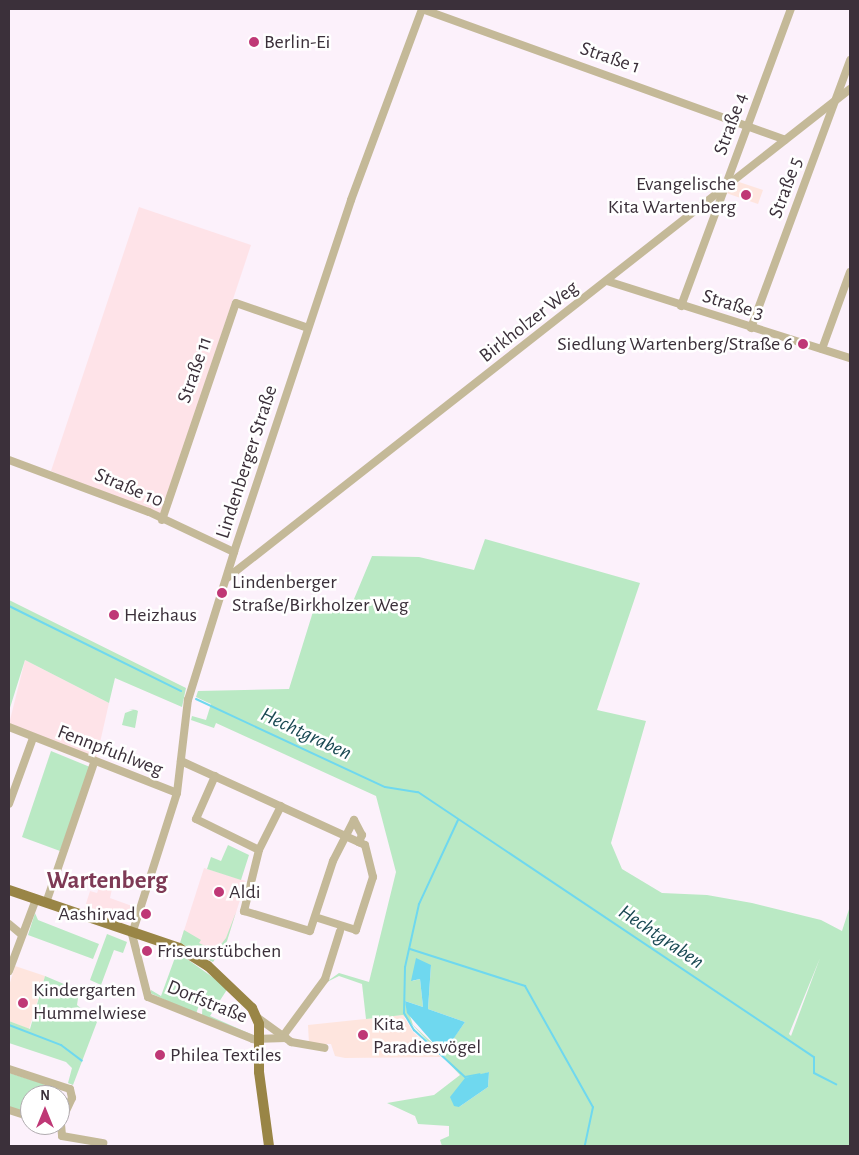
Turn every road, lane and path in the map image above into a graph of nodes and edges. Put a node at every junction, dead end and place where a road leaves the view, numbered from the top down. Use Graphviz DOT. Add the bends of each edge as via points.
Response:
graph roads {
  1 [pos="422,9"];
  2 [pos="791,9"];
  3 [pos="850,60"];
  4 [pos="850,89"];
  5 [pos="835,100"];
  6 [pos="748,124"];
  7 [pos="785,140"];
  8 [pos="724,189"];
  9 [pos="850,272"];
  10 [pos="607,281"];
  11 [pos="681,306"];
  12 [pos="308,328"];
  13 [pos="751,328"];
  14 [pos="822,349"];
  15 [pos="850,358"];
  16 [pos="9,460"];
  17 [pos="162,520"];
  18 [pos="233,556"];
  19 [pos="246,566"];
  20 [pos="227,578"];
  21 [pos="9,727"];
  22 [pos="33,738"];
  23 [pos="181,761"];
  24 [pos="94,763"];
  25 [pos="215,776"];
  26 [pos="177,793"];
  27 [pos="9,804"];
  28 [pos="280,806"];
  29 [pos="345,835"];
  30 [pos="359,842"];
  31 [pos="259,850"];
  32 [pos="9,890"];
  33 [pos="36,899"];
  34 [pos="46,903"];
  35 [pos="315,917"];
  36 [pos="27,922"];
  37 [pos="10,924"];
  38 [pos="340,931"];
  39 [pos="132,934"];
  40 [pos="22,935"];
  41 [pos="9,971"];
  42 [pos="258,1018"];
  43 [pos="284,1037"];
  44 [pos="256,1039"];
  45 [pos="324,1048"];
  46 [pos="9,1069"];
  47 [pos="58,1085"];
  48 [pos="70,1089"];
  49 [pos="70,1103"];
  50 [pos="62,1135"];
  51 [pos="103,1143"];
  52 [pos="269,1146"];
  1 -- 6 [label="street, Straße 1"];
  1 -- 12 [label="street, Lindenberger Straße"];
  2 -- 6 [label="street, Straße 4"];
  3 -- 5 [label="street, Straße 5"];
  4 -- 5 [label="street, Birkholzer Weg"];
  5 -- 7 [label="street, Birkholzer Weg"];
  5 -- 13 [label="street, Straße 5"];
  6 -- 7 [label="street, Straße 1"];
  6 -- 8 [label="street, Straße 4"];
  7 -- 8 [label="street, Birkholzer Weg"];
  8 -- 10 [label="street, Birkholzer Weg"];
  8 -- 11 [label="street, Straße 4"];
  9 -- 14 [label="street"];
  10 -- 11 [label="street, Straße 3"];
  10 -- 19 [label="street, Birkholzer Weg"];
  11 -- 13 [label="street, Straße 3"];
  12 -- 17 [label="street, Straße 11" via="236,303"];
  12 -- 18 [label="street, Lindenberger Straße"];
  13 -- 14 [label="street, Straße 3"];
  14 -- 15 [label="street, Straße 3"];
  16 -- 17 [label="street, Straße 10"];
  17 -- 18 [label="street, Straße 10"];
  18 -- 19 [label="street, Straße 10"];
  18 -- 20 [label="street, Lindenberger Straße"];
  19 -- 20 [label="street, Birkholzer Weg"];
  20 -- 23 [label="street, Lindenberger Straße" via="188,700"];
  21 -- 22 [label="street, Fennpfuhlweg"];
  22 -- 24 [label="street, Fennpfuhlweg"];
  22 -- 27 [label="street, Fennpfuhlweg"];
  23 -- 25 [label="street"];
  23 -- 26 [label="street, Lindenberger Straße"];
  24 -- 26 [label="street, Fennpfuhlweg"];
  24 -- 34 [label="street"];
  25 -- 28 [label="street"];
  25 -- 31 [label="street" via="196,819"];
  26 -- 39 [label="street, Lindenberger Straße"];
  28 -- 29 [label="street"];
  28 -- 31 [label="street"];
  29 -- 30 [label="street"];
  29 -- 30 [label="street" via="356,820 362,835"];
  29 -- 35 [label="street"];
  30 -- 35 [label="street" via="365,845 373,877 357,928"];
  31 -- 35 [label="street" via="242,909 306,931"];
  32 -- 33 [label="main road, Dorfstraße"];
  33 -- 34 [label="main road, Dorfstraße"];
  33 -- 36 [label="street"];
  34 -- 39 [label="main road, Dorfstraße"];
  36 -- 37 [label="street"];
  36 -- 40 [label="street"];
  37 -- 40 [label="street"];
  38 -- 43 [label="street" via="325,978"];
  39 -- 42 [label="main road, Dorfstraße" via="191,954"];
  39 -- 44 [label="street, Dorfstraße" via="148,997"];
  40 -- 41 [label="street"];
  42 -- 43 [label="street, Dorfstraße"];
  42 -- 44 [label="main road, Dorfstraße"];
  43 -- 44 [label="street, Dorfstraße"];
  43 -- 45 [label="street, Dorfstraße"];
  44 -- 52 [label="main road, Dorfstraße"];
  46 -- 47 [label="street"];
  48 -- 49 [label="street"];
  50 -- 51 [label="street"];
}
